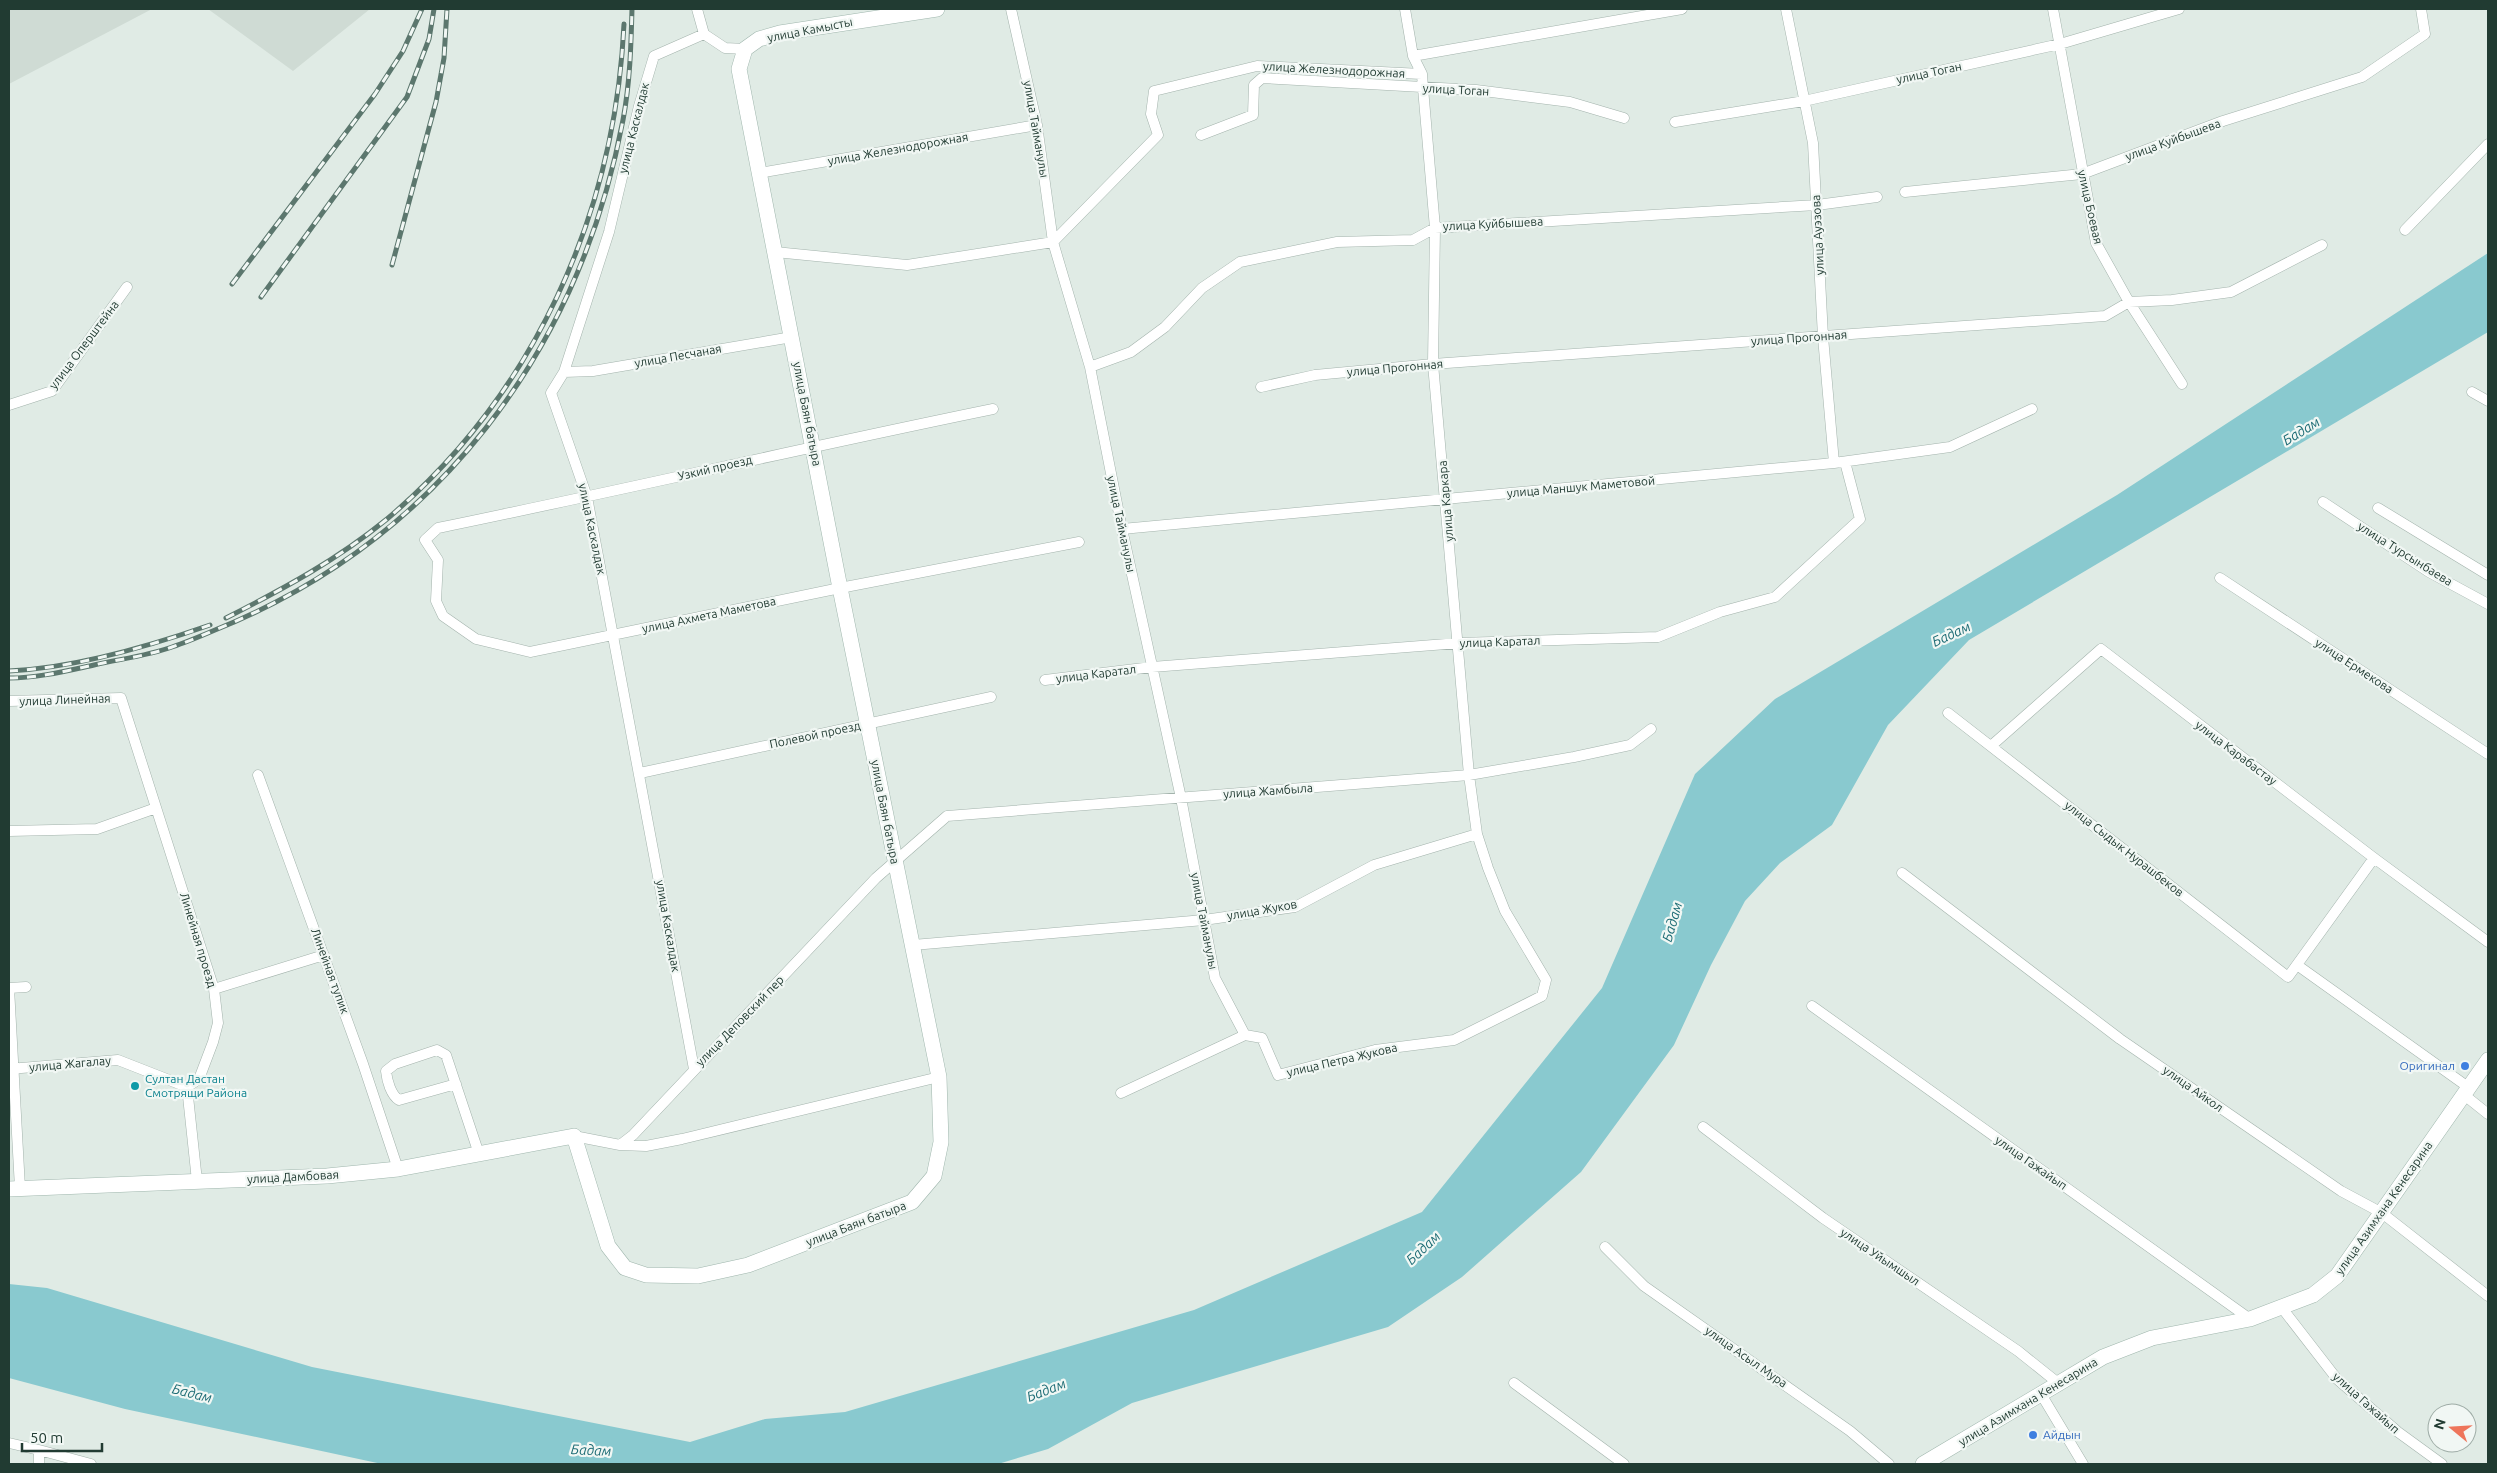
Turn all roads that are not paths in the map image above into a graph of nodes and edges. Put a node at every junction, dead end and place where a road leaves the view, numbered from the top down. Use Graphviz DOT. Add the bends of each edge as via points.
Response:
graph roads {
  1 [pos="697,9"];
  2 [pos="937,9"];
  3 [pos="1011,9"];
  4 [pos="1405,9"];
  5 [pos="1682,9"];
  6 [pos="1786,9"];
  7 [pos="2052,9"];
  8 [pos="2178,9"];
  9 [pos="2421,9"];
  10 [pos="704,34"];
  11 [pos="2060,44"];
  12 [pos="745,49"];
  13 [pos="1413,56"];
  14 [pos="1422,74"];
  15 [pos="1424,88"];
  16 [pos="1804,101"];
  17 [pos="1624,118"];
  18 [pos="1675,122"];
  19 [pos="1037,125"];
  20 [pos="1201,135"];
  21 [pos="2488,144"];
  22 [pos="759,173"];
  23 [pos="2082,174"];
  24 [pos="1905,192"];
  25 [pos="1877,197"];
  26 [pos="1817,205"];
  27 [pos="1435,228"];
  28 [pos="2405,230"];
  29 [pos="1053,242"];
  30 [pos="2322,245"];
  31 [pos="775,252"];
  32 [pos="127,287"];
  33 [pos="2129,302"];
  34 [pos="792,336"];
  35 [pos="1823,336"];
  36 [pos="1433,364"];
  37 [pos="1090,367"];
  38 [pos="564,372"];
  39 [pos="2182,384"];
  40 [pos="1261,387"];
  41 [pos="2472,392"];
  42 [pos="2488,401"];
  43 [pos="9,405"];
  44 [pos="993,409"];
  45 [pos="2032,409"];
  46 [pos="813,446"];
  47 [pos="1845,462"];
  48 [pos="1834,463"];
  49 [pos="587,497"];
  50 [pos="1446,500"];
  51 [pos="2322,502"];
  52 [pos="2378,508"];
  53 [pos="438,528"];
  54 [pos="1122,529"];
  55 [pos="1079,542"];
  56 [pos="2488,575"];
  57 [pos="2220,578"];
  58 [pos="840,588"];
  59 [pos="2488,604"];
  60 [pos="613,635"];
  61 [pos="1459,642"];
  62 [pos="1152,667"];
  63 [pos="1044,680"];
  64 [pos="991,697"];
  65 [pos="121,698"];
  66 [pos="9,701"];
  67 [pos="1948,713"];
  68 [pos="868,724"];
  69 [pos="1651,729"];
  70 [pos="1991,746"];
  71 [pos="2488,754"];
  72 [pos="640,773"];
  73 [pos="258,775"];
  74 [pos="1469,776"];
  75 [pos="1181,798"];
  76 [pos="156,808"];
  77 [pos="9,831"];
  78 [pos="1477,834"];
  79 [pos="2374,858"];
  80 [pos="894,862"];
  81 [pos="1902,873"];
  82 [pos="1204,920"];
  83 [pos="2488,942"];
  84 [pos="913,945"];
  85 [pos="324,955"];
  86 [pos="2297,965"];
  87 [pos="1546,980"];
  88 [pos="26,987"];
  89 [pos="9,988"];
  90 [pos="214,989"];
  91 [pos="1812,1006"];
  92 [pos="1245,1035"];
  93 [pos="2488,1060"];
  94 [pos="11,1069"];
  95 [pos="694,1069"];
  96 [pos="939,1076"];
  97 [pos="456,1084"];
  98 [pos="187,1086"];
  99 [pos="2466,1090"];
  100 [pos="1121,1093"];
  101 [pos="2488,1114"];
  102 [pos="1703,1127"];
  103 [pos="574,1136"];
  104 [pos="620,1145"];
  105 [pos="479,1154"];
  106 [pos="398,1170"];
  107 [pos="197,1181"];
  108 [pos="14,1188"];
  109 [pos="2382,1213"];
  110 [pos="1604,1247"];
  111 [pos="2488,1296"];
  112 [pos="2282,1308"];
  113 [pos="2250,1319"];
  114 [pos="1514,1383"];
  115 [pos="2058,1383"];
  116 [pos="2041,1394"];
  117 [pos="9,1443"];
  118 [pos="39,1450"];
  119 [pos="39,1464"];
  120 [pos="91,1464"];
  121 [pos="1624,1464"];
  122 [pos="1889,1464"];
  123 [pos="1924,1464"];
  124 [pos="2083,1464"];
  125 [pos="2442,1464"];
  1 -- 10 [label="street"];
  2 -- 12 [label="street, улица Камысты" via="780,32 759,39"];
  3 -- 19 [label="street, улица Тайманулы"];
  4 -- 13 [label="street, улица Каркара"];
  5 -- 13 [label="street, улица Железнодорожная"];
  6 -- 16 [label="street, улица Ауэзова"];
  7 -- 11 [label="street, улица Боевая"];
  8 -- 11 [label="street, улица Тоган"];
  9 -- 23 [label="street, улица Куйбышева" via="2424,34 2362,76 2223,121"];
  10 -- 12 [label="street" via="725,48"];
  10 -- 38 [label="street, улица Каскалдак" via="654,56 609,232"];
  11 -- 16 [label="street, улица Тоган"];
  11 -- 23 [label="street, улица Боевая"];
  12 -- 22 [label="street, улица Баян батыра" via="739,68"];
  13 -- 14 [label="street, улица Каркара"];
  14 -- 15 [label="street, улица Каркара"];
  14 -- 29 [label="street, улица Железнодорожная" via="1257,66 1154,91 1151,114 1158,134"];
  15 -- 17 [label="street, улица Тоган" via="1476,90 1570,102"];
  15 -- 20 [label="street, улица Тоган" via="1262,78 1254,85 1254,115"];
  15 -- 27 [label="street, улица Каркара"];
  16 -- 18 [label="street, улица Тоган"];
  16 -- 26 [label="street, улица Ауэзова" via="1813,143"];
  19 -- 22 [label="street, улица Железнодорожная"];
  19 -- 29 [label="street, улица Тайманулы"];
  21 -- 28 [label="street"];
  22 -- 31 [label="street, улица Баян батыра"];
  23 -- 24 [label="street, улица Куйбышева"];
  23 -- 33 [label="street, улица Боевая" via="2096,243"];
  25 -- 26 [label="street, улица Куйбышева"];
  26 -- 27 [label="street, улица Куйбышева"];
  26 -- 35 [label="street, улица Ауэзова"];
  27 -- 36 [label="street, улица Каркара"];
  27 -- 37 [label="street, улица Куйбышева" via="1413,240 1337,242 1240,262 1202,288 1164,326 1131,352"];
  29 -- 31 [label="street" via="907,265"];
  29 -- 37 [label="street, улица Тайманулы"];
  30 -- 33 [label="street, улица Прогонная" via="2231,292"];
  31 -- 34 [label="street, улица Баян батыра"];
  32 -- 43 [label="street, улица Оперштейна" via="52,391"];
  33 -- 35 [label="street, улица Прогонная" via="2104,316"];
  33 -- 39 [label="street, улица Боевая"];
  34 -- 38 [label="street, улица Песчаная" via="593,371"];
  34 -- 46 [label="street, улица Баян батыра"];
  35 -- 36 [label="street, улица Прогонная"];
  35 -- 48 [label="street, улица Ауэзова"];
  36 -- 40 [label="street, улица Прогонная" via="1315,375"];
  36 -- 50 [label="street, улица Каркара"];
  37 -- 54 [label="street, улица Тайманулы"];
  38 -- 49 [label="street, улица Каскалдак" via="552,393"];
  41 -- 42 [label="street"];
  44 -- 46 [label="street, Узкий проезд"];
  45 -- 47 [label="street, улица Маншук Маметовой" via="1950,447"];
  46 -- 49 [label="street, Узкий проезд"];
  46 -- 58 [label="street, улица Баян батыра"];
  47 -- 48 [label="street, улица Маншук Маметовой"];
  47 -- 61 [label="street, улица Каратал" via="1860,519 1775,597 1720,612 1658,637"];
  48 -- 50 [label="street, улица Маншук Маметовой"];
  49 -- 53 [label="street, Узкий проезд"];
  49 -- 60 [label="street, улица Каскалдак"];
  50 -- 54 [label="street, улица Маншук Маметовой"];
  50 -- 61 [label="street, улица Каркара"];
  51 -- 59 [label="street, улица Турсынбаева" via="2429,572"];
  52 -- 56 [label="street, улица Турсынбаева"];
  53 -- 60 [label="street, улица Ахмета Маметова" via="425,540 438,560 436,601 443,616 476,639 530,652"];
  54 -- 62 [label="street, улица Тайманулы"];
  55 -- 58 [label="street, улица Ахмета Маметова"];
  57 -- 71 [label="street, улица Ермекова"];
  58 -- 60 [label="street, улица Ахмета Маметова"];
  58 -- 68 [label="street, улица Баян батыра"];
  60 -- 72 [label="street, улица Каскалдак"];
  61 -- 62 [label="street, улица Каратал"];
  61 -- 74 [label="street, улица Каркара"];
  62 -- 63 [label="street, улица Каратал"];
  62 -- 75 [label="street, улица Тайманулы"];
  64 -- 68 [label="street, Полевой проезд"];
  65 -- 66 [label="street, улица Линейная"];
  65 -- 76 [label="street, Линейная проезд"];
  67 -- 70 [label="street, улица Сыдык Нурашбеков"];
  68 -- 72 [label="street, Полевой проезд"];
  68 -- 80 [label="street, улица Баян батыра"];
  69 -- 74 [label="street, улица Жамбыла" via="1630,745"];
  70 -- 79 [label="street, улица Карабастау" via="2101,649"];
  70 -- 86 [label="street, улица Сыдык Нурашбеков" via="2288,977"];
  72 -- 95 [label="street, улица Каскалдак"];
  73 -- 85 [label="street, Линейная тупик"];
  74 -- 75 [label="street, улица Жамбыла"];
  74 -- 78 [label="street, улица Каркара"];
  75 -- 80 [label="street, улица Жамбыла" via="947,816"];
  75 -- 82 [label="street, улица Тайманулы"];
  76 -- 77 [label="street" via="98,830"];
  76 -- 90 [label="street, Линейная проезд"];
  78 -- 82 [label="street, улица Жуков" via="1374,865 1295,907"];
  78 -- 87 [label="street, улица Каркара" via="1505,911"];
  79 -- 83 [label="street, улица Карабастау"];
  79 -- 86 [label="street"];
  80 -- 84 [label="street, улица Баян батыра"];
  80 -- 95 [label="street, улица Деповский пер"];
  81 -- 109 [label="street, улица Айкол" via="2120,1038 2341,1191"];
  82 -- 84 [label="street, улица Жуков"];
  82 -- 92 [label="street, улица Тайманулы" via="1215,978"];
  84 -- 96 [label="street, улица Баян батыра"];
  85 -- 90 [label="street"];
  85 -- 106 [label="street, Линейная тупик"];
  86 -- 99 [label="street"];
  87 -- 92 [label="street, улица Петра Жукова" via="1542,996 1454,1040 1375,1050 1278,1075 1262,1038"];
  88 -- 89 [label="street"];
  89 -- 94 [label="street"];
  90 -- 98 [label="street, Линейная проезд" via="218,1023 213,1042 199,1079"];
  91 -- 113 [label="street, улица Гажайып"];
  92 -- 100 [label="street"];
  93 -- 99 [label="street, улица Азимхана Кенесарина"];
  94 -- 98 [label="street, улица Жагалау" via="118,1060"];
  94 -- 108 [label="street"];
  95 -- 104 [label="street, улица Деповский пер"];
  96 -- 103 [label="street, улица Баян батыра" via="941,1142 934,1176 912,1202 748,1265 698,1276 646,1275 625,1268 608,1246"];
  96 -- 104 [label="street" via="682,1139 646,1146"];
  97 -- 97 [label="street" via="446,1055 437,1050 395,1064 386,1071 390,1087 399,1100"];
  97 -- 105 [label="street"];
  98 -- 107 [label="street"];
  99 -- 101 [label="street"];
  99 -- 109 [label="street, улица Азимхана Кенесарина"];
  102 -- 115 [label="street, улица Уйымшыл" via="1823,1218 2018,1351"];
  103 -- 104 [label="street"];
  103 -- 105 [label="street, улица Дамбовая"];
  105 -- 106 [label="street, улица Дамбовая"];
  106 -- 107 [label="street, улица Дамбовая"];
  107 -- 108 [label="street, улица Дамбовая"];
  109 -- 111 [label="street, улица Айкол"];
  109 -- 112 [label="street, улица Азимхана Кенесарина" via="2337,1276 2312,1295"];
  110 -- 122 [label="street, улица Асыл Мура" via="1644,1286 1850,1431"];
  112 -- 113 [label="street, улица Азимхана Кенесарина"];
  112 -- 125 [label="street, улица Гажайып" via="2337,1378 2398,1432"];
  113 -- 115 [label="street, улица Азимхана Кенесарина" via="2152,1338 2103,1357"];
  114 -- 121 [label="street"];
  115 -- 116 [label="street, улица Азимхана Кенесарина"];
  116 -- 123 [label="street, улица Азимхана Кенесарина"];
  116 -- 124 [label="street"];
  117 -- 118 [label="street"];
  118 -- 119 [label="street"];
  118 -- 120 [label="street"];
}
